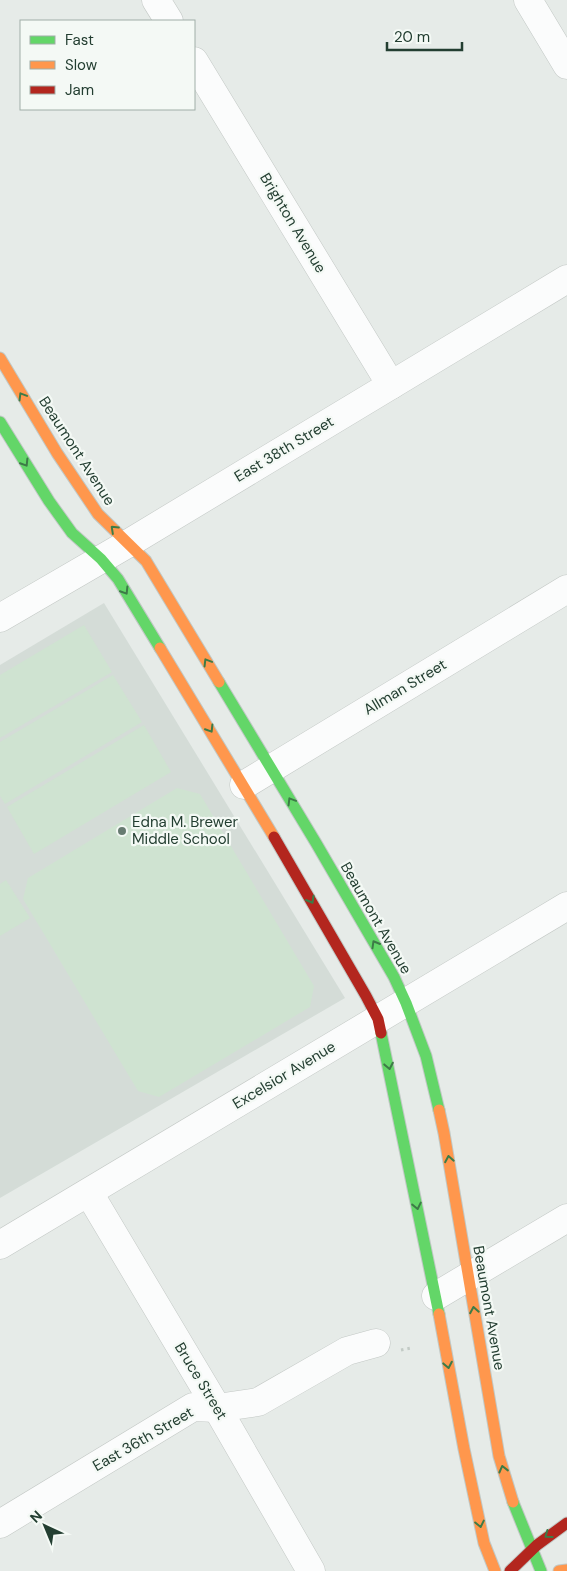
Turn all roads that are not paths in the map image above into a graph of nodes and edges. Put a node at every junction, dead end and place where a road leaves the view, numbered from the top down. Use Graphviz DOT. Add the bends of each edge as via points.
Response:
graph roads {
  1 [pos="156,0"];
  2 [pos="528,0"];
  3 [pos="168,20"];
  4 [pos="195,63"];
  5 [pos="567,65"];
  6 [pos="567,279"];
  7 [pos="0,358"];
  8 [pos="391,385"];
  9 [pos="0,422"];
  10 [pos="129,543"];
  11 [pos="101,559"];
  12 [pos="567,589"];
  13 [pos="0,618"];
  14 [pos="271,768"];
  15 [pos="244,785"];
  16 [pos="567,906"];
  17 [pos="406,1002"];
  18 [pos="378,1019"];
  19 [pos="89,1193"];
  20 [pos="567,1218"];
  21 [pos="0,1245"];
  22 [pos="468,1276"];
  23 [pos="436,1296"];
  24 [pos="376,1343"];
  25 [pos="217,1408"];
  26 [pos="567,1523"];
  27 [pos="0,1524"];
  28 [pos="531,1548"];
  29 [pos="567,1570"];
  30 [pos="311,1571"];
  31 [pos="495,1571"];
  32 [pos="510,1571"];
  33 [pos="541,1571"];
  34 [pos="559,1571"];
  1 -- 3 [label="street"];
  2 -- 5 [label="street"];
  4 -- 8 [label="street, Brighton Avenue"];
  6 -- 8 [label="street, East 38th Street"];
  10 -- 7 [label="main road, Beaumont Avenue, one-way" via="98,514"];
  8 -- 10 [label="street, East 38th Street"];
  9 -- 11 [label="main road, one-way" via="49,502 72,532"];
  10 -- 11 [label="street, East 38th Street"];
  14 -- 10 [label="main road, Beaumont Avenue, one-way" via="146,561"];
  11 -- 13 [label="street, East 38th Street"];
  11 -- 15 [label="main road, one-way" via="118,579"];
  12 -- 14 [label="street, Allman Street"];
  14 -- 15 [label="street, Allman Street"];
  17 -- 14 [label="main road, Beaumont Avenue, one-way"];
  15 -- 18 [label="main road, one-way"];
  16 -- 17 [label="street, Excelsior Avenue"];
  17 -- 18 [label="street, Excelsior Avenue"];
  22 -- 17 [label="main road, Beaumont Avenue, one-way" via="444,1133 426,1056"];
  18 -- 19 [label="street, Excelsior Avenue"];
  18 -- 23 [label="main road, one-way"];
  19 -- 21 [label="street, Excelsior Avenue"];
  19 -- 25 [label="street, Bruce Street"];
  20 -- 22 [label="street"];
  22 -- 23 [label="street"];
  28 -- 22 [label="main road, Beaumont Avenue, one-way" via="508,1490 499,1456"];
  23 -- 31 [label="main road, one-way" via="484,1543"];
  24 -- 25 [label="street, East 36th Street" via="347,1351 258,1402"];
  25 -- 27 [label="street, East 36th Street" via="192,1407"];
  25 -- 30 [label="street, Bruce Street"];
  26 -- 28 [label="main road, one-way"];
  28 -- 32 [label="main road"];
  28 -- 33 [label="main road, Beaumont Avenue"];
  29 -- 34 [label="main road"];
}
